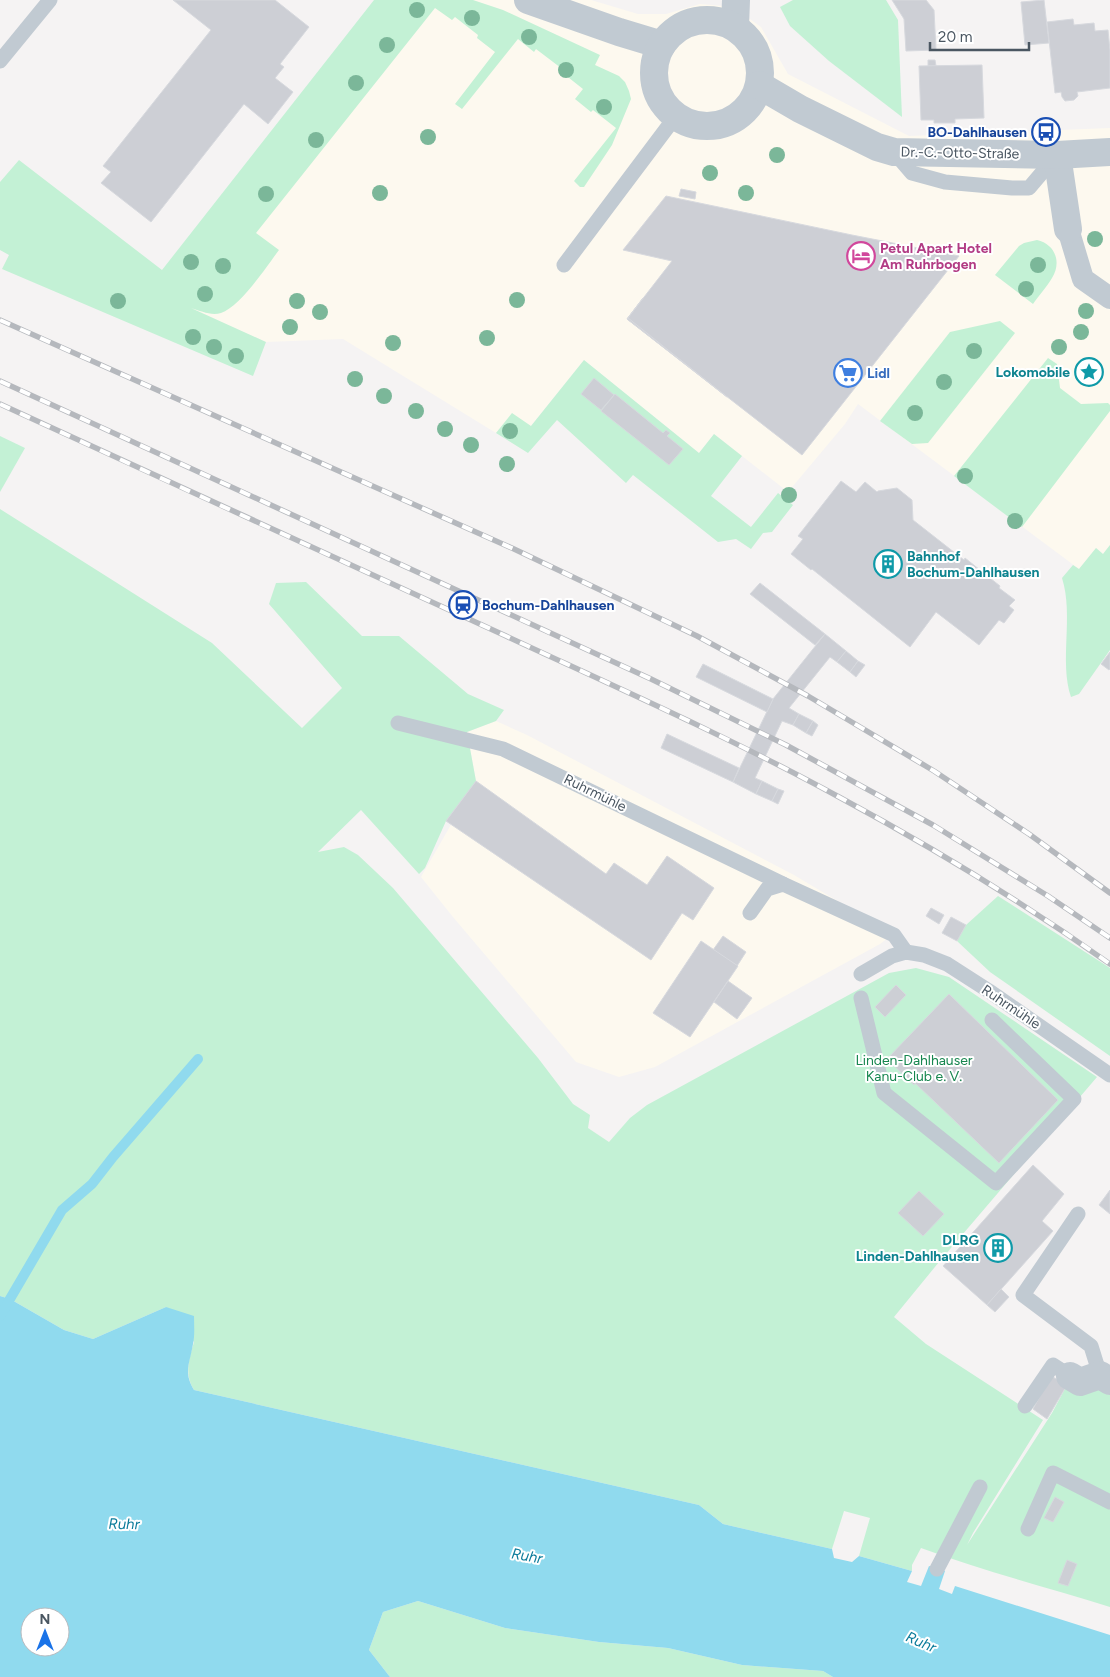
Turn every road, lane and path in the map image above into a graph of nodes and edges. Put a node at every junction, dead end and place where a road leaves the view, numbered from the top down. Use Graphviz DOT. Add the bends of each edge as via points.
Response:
graph roads {
  1 [pos="50,0"];
  2 [pos="528,0"];
  3 [pos="736,0"];
  4 [pos="735,27"];
  5 [pos="662,45"];
  6 [pos="0,61"];
  7 [pos="759,85"];
  8 [pos="676,116"];
  9 [pos="1110,152"];
  10 [pos="1057,155"];
  11 [pos="1068,229"];
  12 [pos="564,265"];
  13 [pos="1110,298"];
  14 [pos="398,724"];
  15 [pos="783,884"];
  16 [pos="750,912"];
  17 [pos="906,952"];
  18 [pos="861,974"];
  19 [pos="861,998"];
  20 [pos="992,1020"];
  21 [pos="1110,1075"];
  22 [pos="1078,1214"];
  23 [pos="1061,1370"];
  24 [pos="1105,1378"];
  25 [pos="1025,1406"];
  26 [pos="980,1487"];
  27 [pos="1110,1502"];
  28 [pos="1028,1529"];
  29 [pos="937,1569"];
  1 -- 6 [label="lane"];
  2 -- 5 [label="street"];
  3 -- 4 [label="street"];
  4 -- 5 [label="street" via="714,20 697,20 672,33"];
  4 -- 7 [label="street" via="756,52 761,68"];
  5 -- 8 [label="street" via="656,60 654,81 662,100"];
  7 -- 8 [label="street" via="746,110 722,124 698,125"];
  7 -- 10 [label="street, Dr.-C.-Otto-Straße" via="800,109 877,147 894,152"];
  8 -- 12 [label="lane"];
  9 -- 10 [label="street, Dr.-C.-Otto-Straße"];
  10 -- 11 [label="street"];
  11 -- 13 [label="street" via="1083,278"];
  14 -- 15 [label="lane, Ruhrmühle" via="503,749"];
  15 -- 16 [label="lane" via="767,889"];
  15 -- 17 [label="lane, Ruhrmühle" via="894,935"];
  17 -- 18 [label="lane" via="892,956"];
  17 -- 21 [label="lane, Ruhrmühle" via="924,954 947,964"];
  19 -- 20 [label="lane" via="884,1093 996,1183 1074,1099"];
  22 -- 24 [label="lane" via="1023,1295 1091,1346"];
  23 -- 24 [label="street" via="1080,1382"];
  23 -- 25 [label="lane"];
  26 -- 29 [label="lane"];
  27 -- 28 [label="lane" via="1053,1473"];
}
